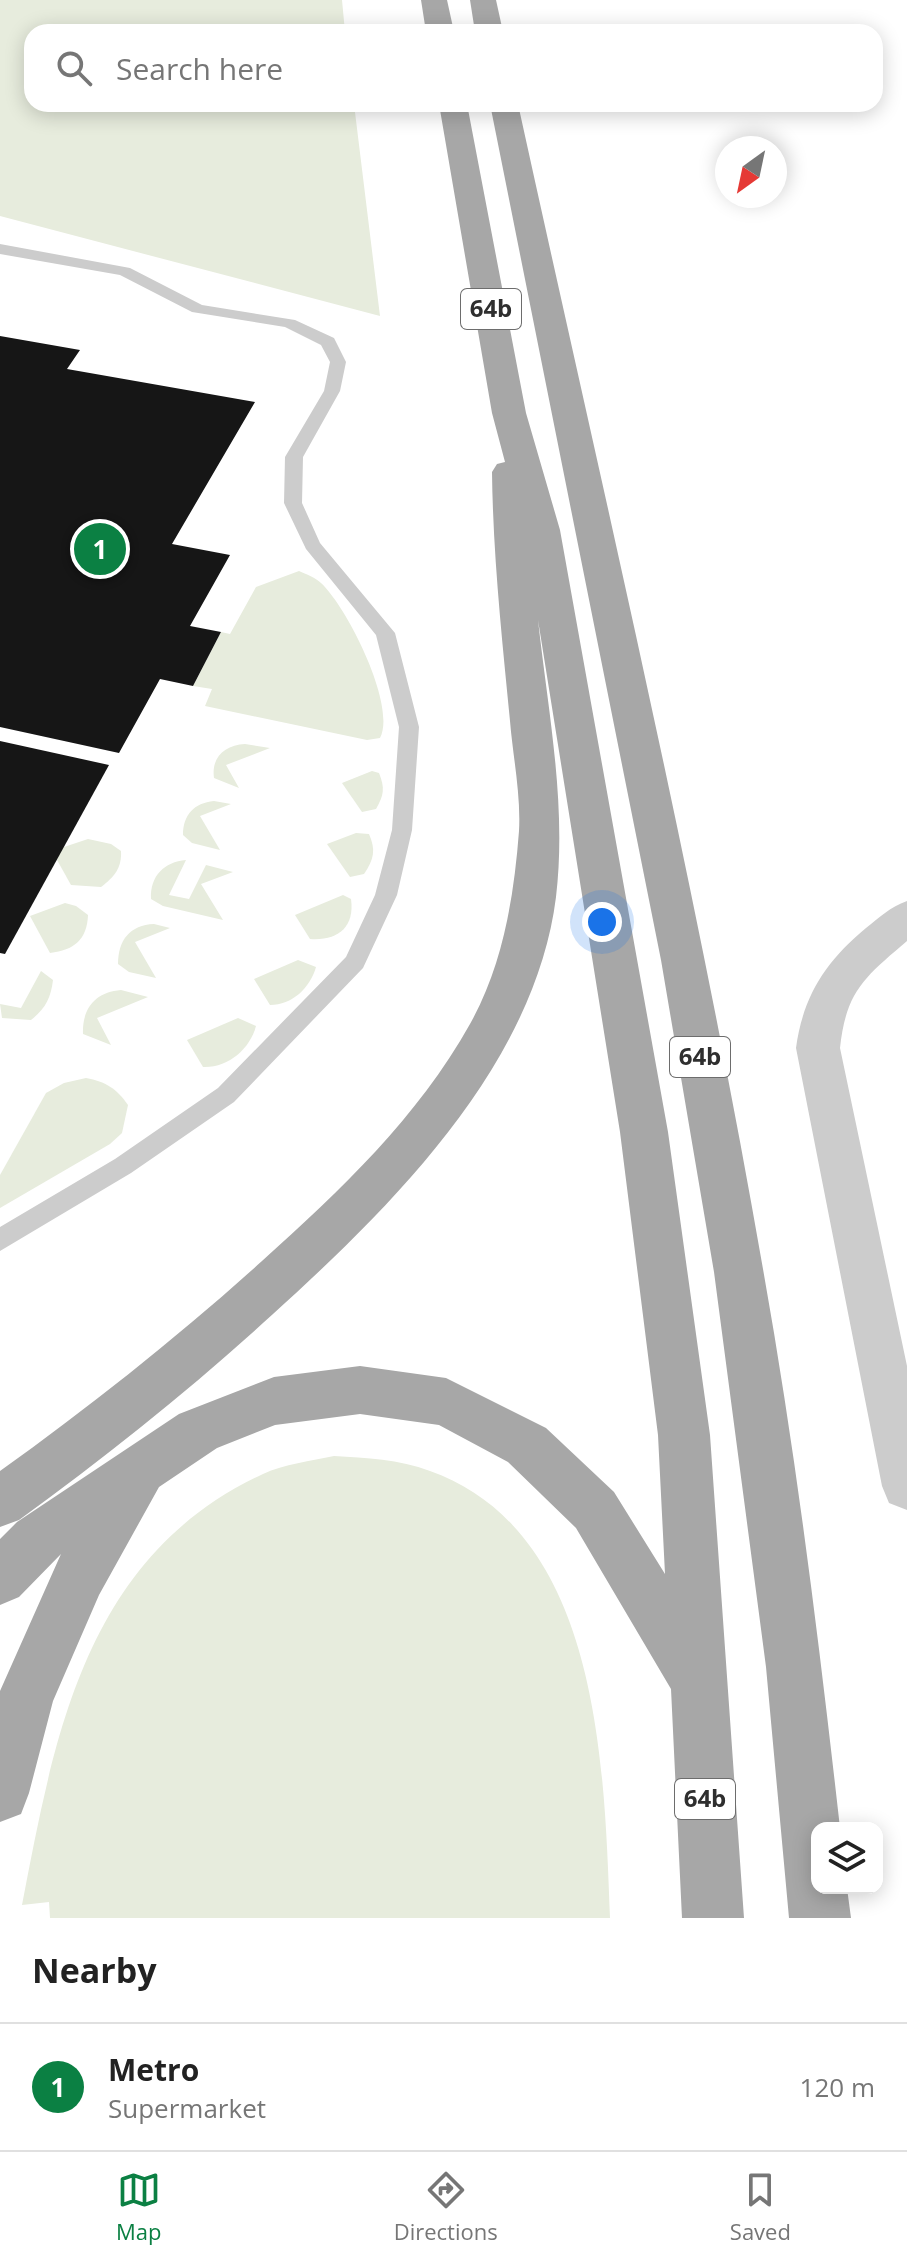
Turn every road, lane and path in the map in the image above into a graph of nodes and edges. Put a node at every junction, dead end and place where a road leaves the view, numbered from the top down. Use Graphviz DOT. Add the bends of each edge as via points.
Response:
graph roads {
  1 [pos="434,0"];
  2 [pos="483,0"];
  3 [pos="438,24"];
  4 [pos="488,24"];
  5 [pos="454,112"];
  6 [pos="506,112"];
  7 [pos="0,249"];
  8 [pos="509,413"];
  9 [pos="907,917"];
  10 [pos="0,1240"];
  11 [pos="143,1468"];
  12 [pos="907,1486"];
  13 [pos="0,1502"];
  14 [pos="0,1578"];
  15 [pos="697,1679"];
  16 [pos="0,1793"];
  17 [pos="713,1918"];
  18 [pos="820,1918"];
  1 -- 3 [label="main road"];
  2 -- 4 [label="main road"];
  5 -- 8 [label="main road, 64b"];
  6 -- 18 [label="main road, 64b" via="683,960 739,1272 794,1667"];
  7 -- 10 [label="lane" via="124,271 198,309 289,323 328,342 338,362 332,391 294,457 293,503 312,545 385,633 409,727 402,830 386,895 355,962 226,1095 123,1166"];
  8 -- 13 [label="main road" via="511,538 540,872 506,996 465,1075 416,1142 348,1215 209,1341"];
  8 -- 15 [label="main road, 64b" via="542,530 644,1132 684,1435"];
  9 -- 12 [label="street" via="832,989 819,1025 818,1048"];
  11 -- 14 [label="main road" via="36,1540"];
  11 -- 15 [label="main road" via="198,1431 274,1401 360,1390 446,1402 527,1445 595,1510"];
  11 -- 16 [label="main road" via="79,1576 25,1700"];
  15 -- 17 [label="main road, 64b"];
}
